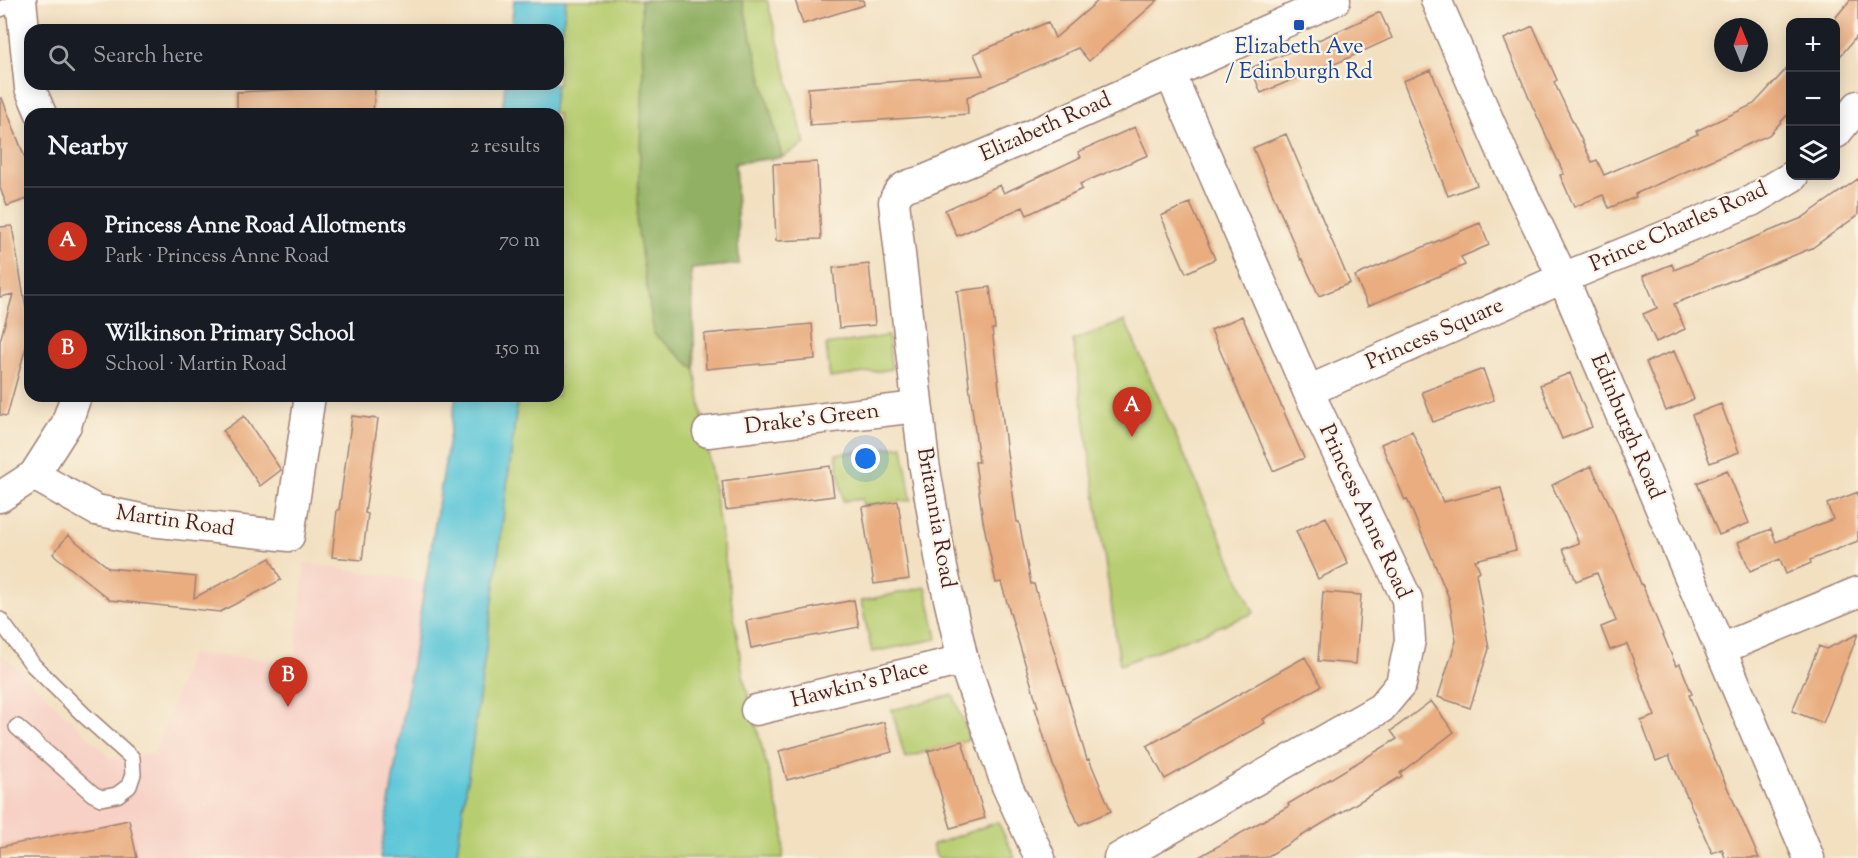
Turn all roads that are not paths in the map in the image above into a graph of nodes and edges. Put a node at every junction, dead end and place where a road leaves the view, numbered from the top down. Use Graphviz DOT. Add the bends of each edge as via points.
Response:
graph roads {
  1 [pos="21,0"];
  2 [pos="1335,0"];
  3 [pos="1436,0"];
  4 [pos="0,9"];
  5 [pos="24,29"];
  6 [pos="1170,73"];
  7 [pos="31,90"];
  8 [pos="1858,106"];
  9 [pos="38,108"];
  10 [pos="1840,128"];
  11 [pos="1786,180"];
  12 [pos="923,181"];
  13 [pos="1563,278"];
  14 [pos="1308,391"];
  15 [pos="74,402"];
  16 [pos="309,402"];
  17 [pos="917,407"];
  18 [pos="708,432"];
  19 [pos="34,475"];
  20 [pos="0,497"];
  21 [pos="1858,592"];
  22 [pos="0,621"];
  23 [pos="1721,649"];
  24 [pos="963,660"];
  25 [pos="756,710"];
  26 [pos="17,728"];
  27 [pos="1040,858"];
  28 [pos="1119,858"];
  29 [pos="1809,858"];
  1 -- 4 [label="lane"];
  1 -- 5 [label="street"];
  2 -- 6 [label="street, Elizabeth Road"];
  3 -- 13 [label="street, Edinburgh Road"];
  6 -- 12 [label="street, Elizabeth Road"];
  6 -- 14 [label="street, Princess Anne Road"];
  7 -- 9 [label="street"];
  8 -- 10 [label="street"];
  11 -- 13 [label="street, Prince Charles Road" via="1751,201"];
  12 -- 17 [label="street, Britannia Road" via="897,192 894,202"];
  13 -- 14 [label="street, Princess Square"];
  13 -- 23 [label="street, Edinburgh Road"];
  14 -- 28 [label="street, Princess Anne Road" via="1407,599 1410,640 1401,684 1381,708"];
  15 -- 19 [label="street" via="66,425"];
  16 -- 19 [label="street, Martin Road" via="289,536 150,521 96,510"];
  17 -- 18 [label="street, Drake's Green"];
  17 -- 24 [label="street, Britannia Road" via="937,541"];
  19 -- 20 [label="street"];
  21 -- 23 [label="street"];
  22 -- 26 [label="lane" via="33,665 132,758 129,786 117,795 102,798 93,794"];
  23 -- 29 [label="street, Edinburgh Road"];
  24 -- 25 [label="street, Hawkin's Place"];
  24 -- 27 [label="street, Britannia Road" via="1007,786"];
}
